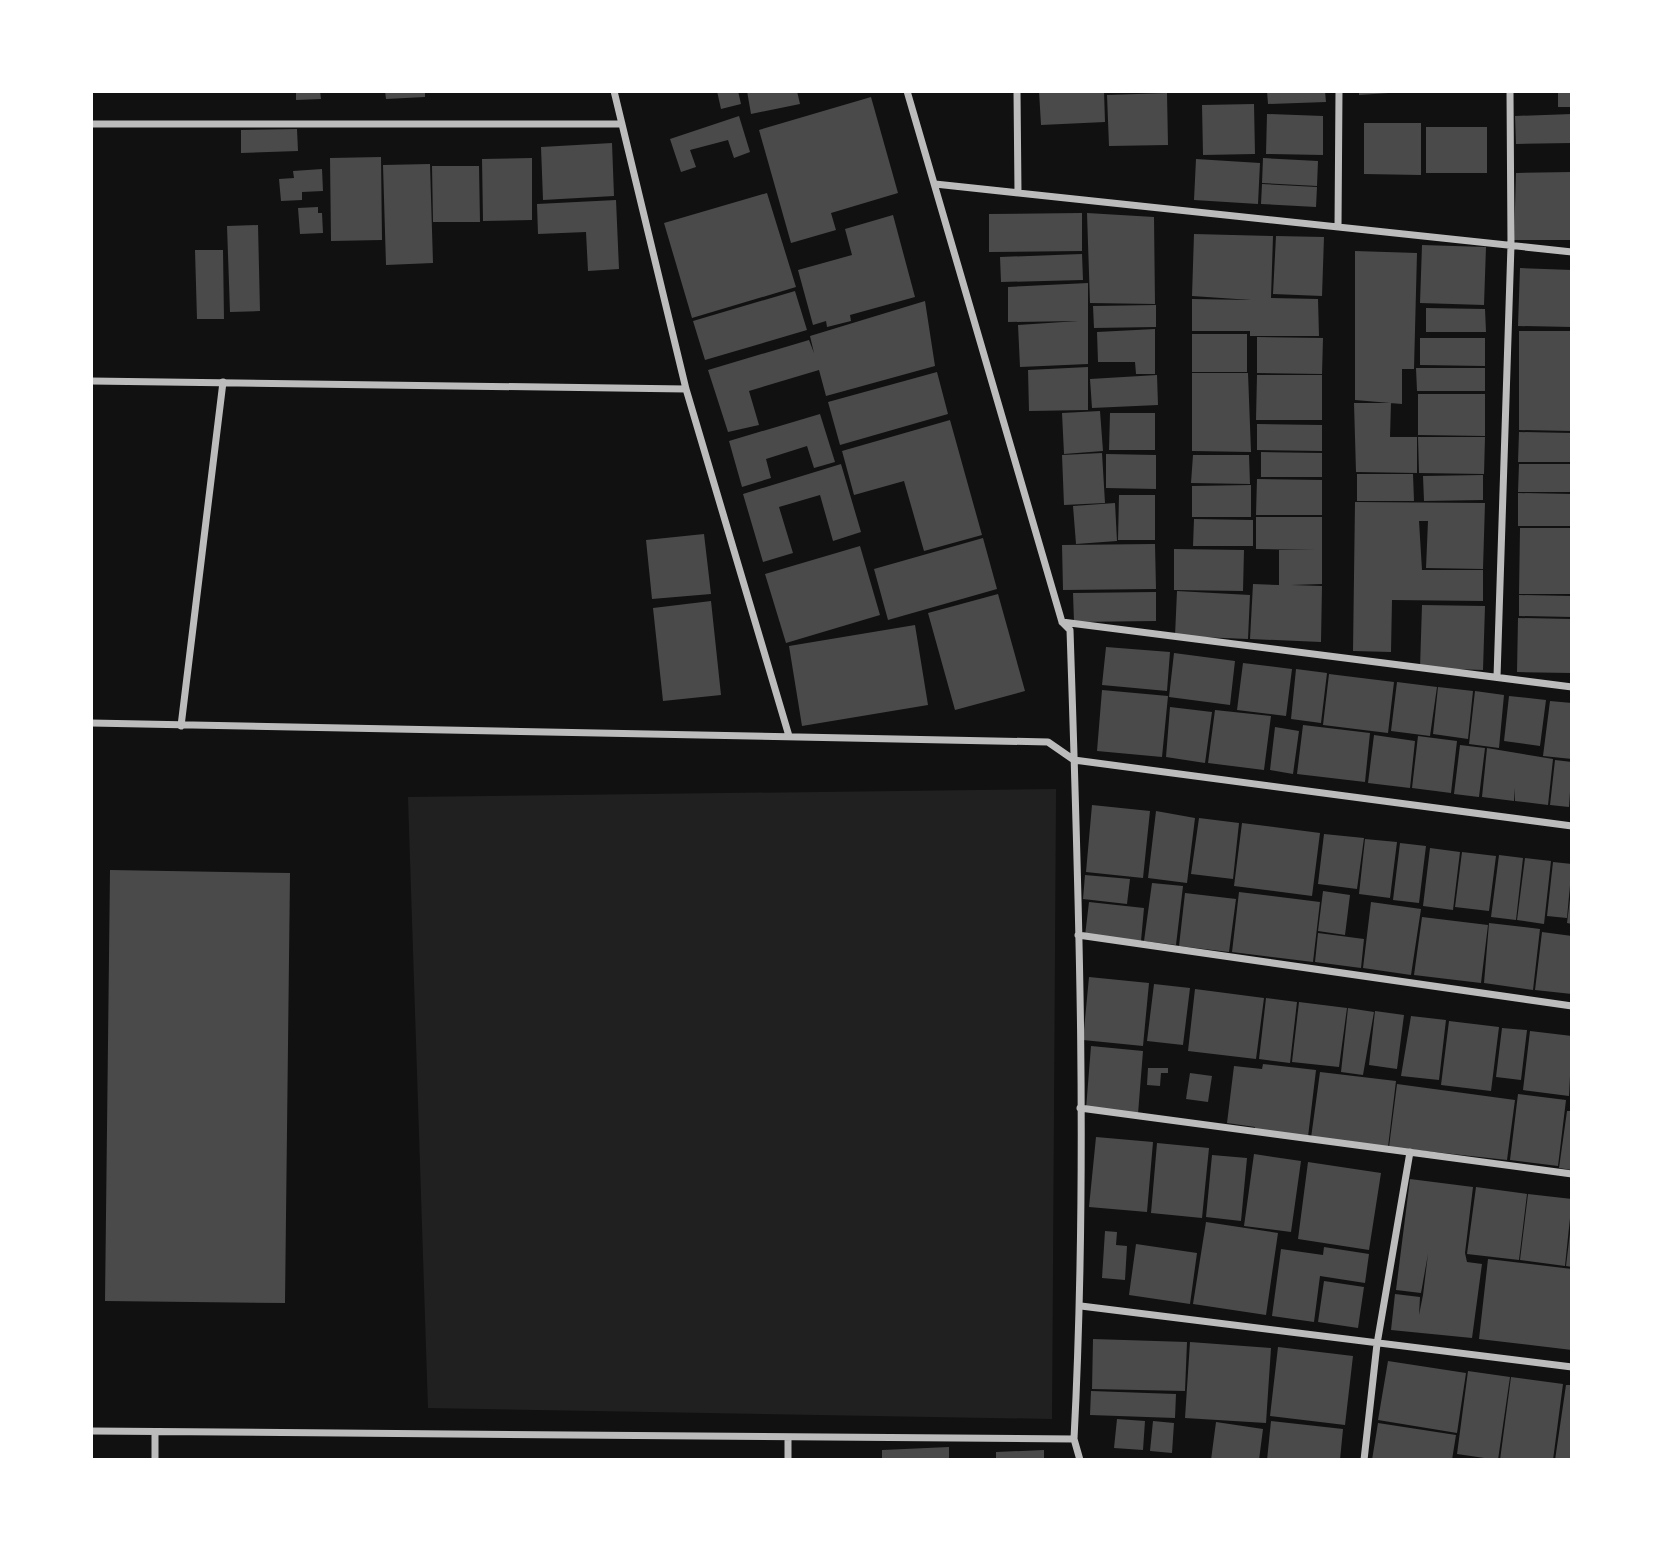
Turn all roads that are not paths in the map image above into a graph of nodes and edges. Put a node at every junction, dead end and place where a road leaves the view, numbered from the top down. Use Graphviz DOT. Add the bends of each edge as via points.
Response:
graph roads {
  1 [pos="614,91"];
  2 [pos="907,91"];
  3 [pos="1017,91"];
  4 [pos="1339,91"];
  5 [pos="1510,91"];
  6 [pos="91,124"];
  7 [pos="622,124"];
  8 [pos="935,184"];
  9 [pos="1018,193"];
  10 [pos="1338,227"];
  11 [pos="1510,246"];
  12 [pos="1572,252"];
  13 [pos="91,382"];
  14 [pos="223,382"];
  15 [pos="686,389"];
  16 [pos="1062,622"];
  17 [pos="1497,677"];
  18 [pos="1572,687"];
  19 [pos="91,723"];
  20 [pos="181,726"];
  21 [pos="789,736"];
  22 [pos="1074,760"];
  23 [pos="1572,827"];
  24 [pos="1079,935"];
  25 [pos="1572,1006"];
  26 [pos="1080,1108"];
  27 [pos="1410,1152"];
  28 [pos="1572,1174"];
  29 [pos="1081,1306"];
  30 [pos="1377,1344"];
  31 [pos="1572,1367"];
  32 [pos="91,1431"];
  33 [pos="155,1432"];
  34 [pos="788,1437"];
  35 [pos="1074,1439"];
  36 [pos="155,1460"];
  37 [pos="788,1460"];
  38 [pos="1080,1460"];
  39 [pos="1364,1460"];
  1 -- 7 [label="street"];
  2 -- 8 [label="street"];
  3 -- 9 [label="street"];
  4 -- 10 [label="street"];
  5 -- 11 [label="street"];
  6 -- 7 [label="street"];
  7 -- 15 [label="street"];
  8 -- 9 [label="street"];
  8 -- 16 [label="street"];
  9 -- 10 [label="street"];
  10 -- 11 [label="street"];
  11 -- 12 [label="street"];
  11 -- 17 [label="street"];
  13 -- 14 [label="street"];
  14 -- 15 [label="street"];
  14 -- 20 [label="street"];
  15 -- 21 [label="street"];
  16 -- 17 [label="street"];
  16 -- 22 [label="street" via="1070,630"];
  17 -- 18 [label="street"];
  19 -- 20 [label="street"];
  20 -- 21 [label="street"];
  21 -- 22 [label="street" via="1048,741"];
  22 -- 23 [label="street"];
  22 -- 24 [label="street"];
  24 -- 25 [label="street"];
  24 -- 26 [label="street"];
  26 -- 27 [label="street"];
  26 -- 29 [label="street"];
  27 -- 28 [label="street"];
  27 -- 30 [label="street"];
  29 -- 30 [label="street"];
  29 -- 35 [label="street"];
  30 -- 31 [label="street"];
  30 -- 39 [label="street"];
  32 -- 33 [label="street"];
  33 -- 34 [label="street"];
  33 -- 36 [label="street"];
  34 -- 35 [label="street"];
  34 -- 37 [label="street"];
  35 -- 38 [label="street"];
}
